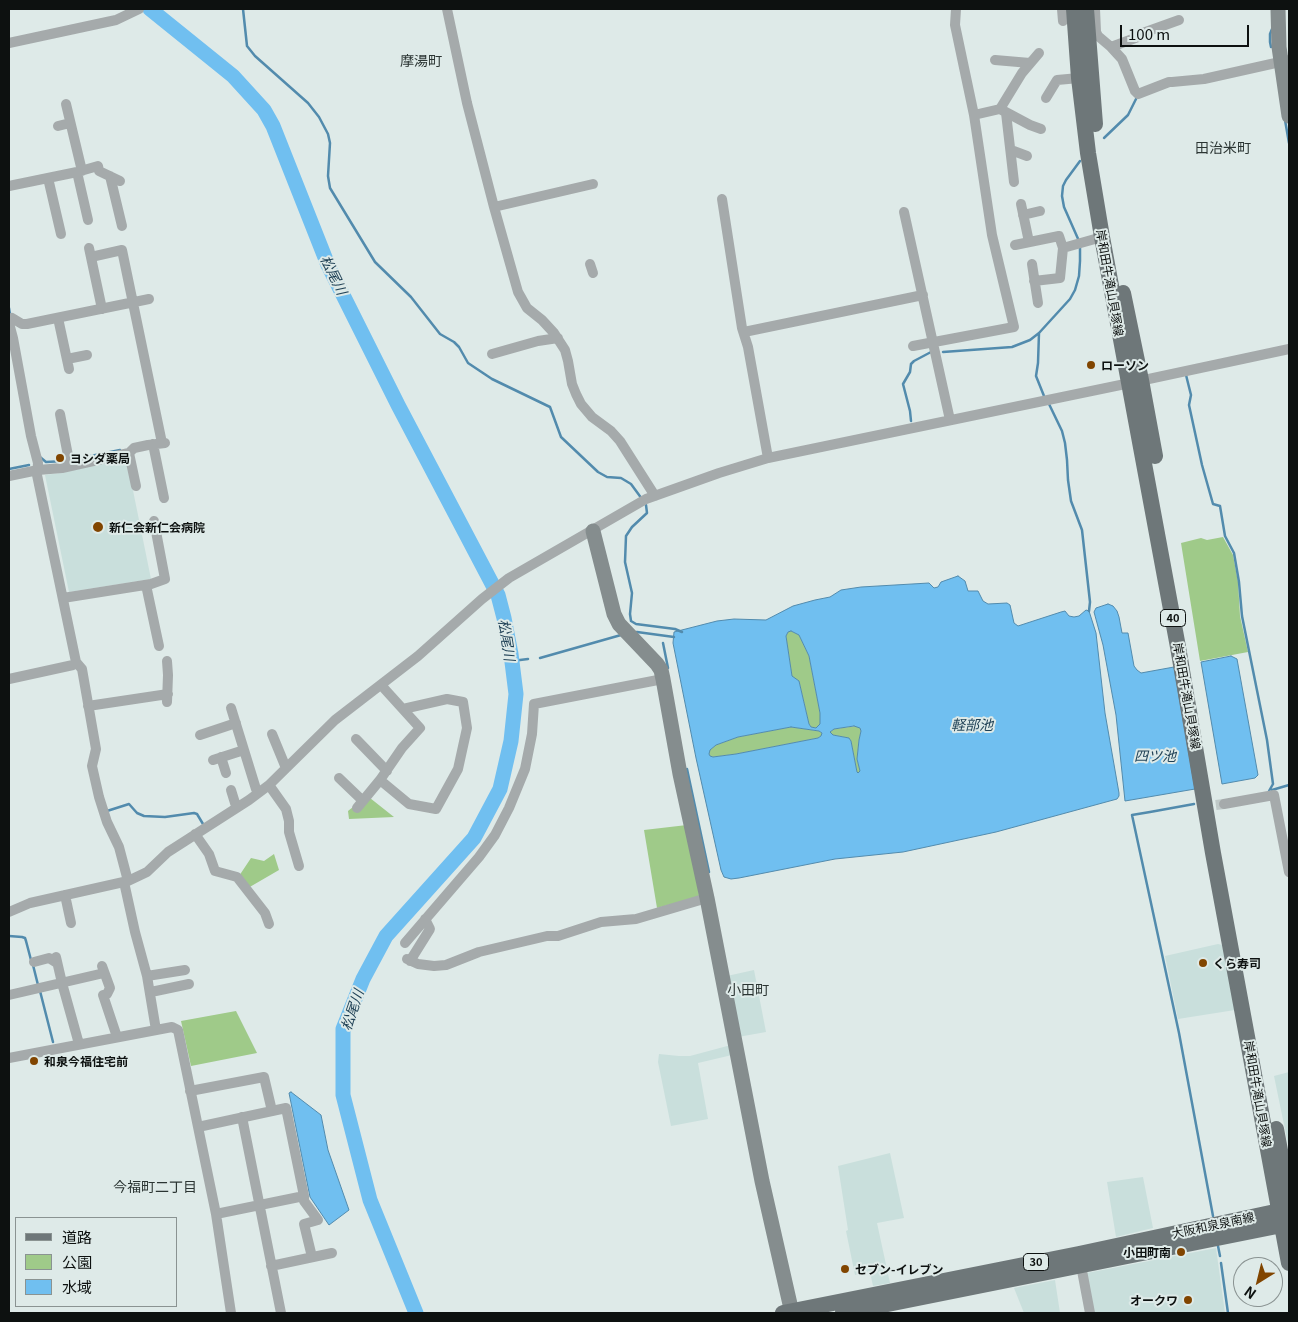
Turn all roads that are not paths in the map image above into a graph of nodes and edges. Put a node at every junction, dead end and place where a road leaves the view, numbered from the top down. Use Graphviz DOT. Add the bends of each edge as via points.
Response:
graph roads {
  1 [pos="447,9"];
  2 [pos="956,9"];
  3 [pos="1062,9"];
  4 [pos="1086,9"];
  5 [pos="1095,9"];
  6 [pos="1278,9"];
  7 [pos="132,11"];
  8 [pos="1068,15"];
  9 [pos="1179,20"];
  10 [pos="9,44"];
  11 [pos="1111,47"];
  12 [pos="1039,53"];
  13 [pos="995,60"];
  14 [pos="1285,61"];
  15 [pos="1030,63"];
  16 [pos="1079,78"];
  17 [pos="1046,98"];
  18 [pos="66,104"];
  19 [pos="1003,111"];
  20 [pos="974,115"];
  21 [pos="1289,116"];
  22 [pos="70,123"];
  23 [pos="58,126"];
  24 [pos="1041,128"];
  25 [pos="1011,150"];
  26 [pos="1027,156"];
  27 [pos="79,171"];
  28 [pos="110,176"];
  29 [pos="48,178"];
  30 [pos="120,181"];
  31 [pos="1014,182"];
  32 [pos="593,184"];
  33 [pos="9,186"];
  34 [pos="722,199"];
  35 [pos="1021,204"];
  36 [pos="494,208"];
  37 [pos="1040,211"];
  38 [pos="904,212"];
  39 [pos="1023,215"];
  40 [pos="88,220"];
  41 [pos="122,226"];
  42 [pos="61,234"];
  43 [pos="1102,237"];
  44 [pos="1029,242"];
  45 [pos="1015,245"];
  46 [pos="1063,248"];
  47 [pos="1032,264"];
  48 [pos="1034,281"];
  49 [pos="923,296"];
  50 [pos="150,300"];
  51 [pos="133,303"];
  52 [pos="1038,303"];
  53 [pos="102,309"];
  54 [pos="58,318"];
  55 [pos="9,322"];
  56 [pos="744,332"];
  57 [pos="558,338"];
  58 [pos="934,342"];
  59 [pos="913,346"];
  60 [pos="1289,349"];
  61 [pos="492,354"];
  62 [pos="87,355"];
  63 [pos="1136,382"];
  64 [pos="60,414"];
  65 [pos="950,420"];
  66 [pos="160,444"];
  67 [pos="129,453"];
  68 [pos="768,458"];
  69 [pos="69,462"];
  70 [pos="38,470"];
  71 [pos="9,476"];
  72 [pos="136,486"];
  73 [pos="164,498"];
  74 [pos="648,499"];
  75 [pos="154,520"];
  76 [pos="593,531"];
  77 [pos="146,584"];
  78 [pos="63,598"];
  79 [pos="159,646"];
  80 [pos="76,662"];
  81 [pos="167,662"];
  82 [pos="9,679"];
  83 [pos="664,679"];
  84 [pos="381,684"];
  85 [pos="88,706"];
  86 [pos="231,708"];
  87 [pos="402,709"];
  88 [pos="236,723"];
  89 [pos="272,734"];
  90 [pos="200,735"];
  91 [pos="356,739"];
  92 [pos="244,750"];
  93 [pos="286,768"];
  94 [pos="386,771"];
  95 [pos="226,774"];
  96 [pos="340,778"];
  97 [pos="380,780"];
  98 [pos="269,785"];
  99 [pos="231,790"];
  100 [pos="259,792"];
  101 [pos="1224,804"];
  102 [pos="237,807"];
  103 [pos="1201,807"];
  104 [pos="196,834"];
  105 [pos="300,859"];
  106 [pos="1289,872"];
  107 [pos="126,882"];
  108 [pos="65,896"];
  109 [pos="707,898"];
  110 [pos="1224,905"];
  111 [pos="9,912"];
  112 [pos="425,919"];
  113 [pos="71,923"];
  114 [pos="269,924"];
  115 [pos="405,943"];
  116 [pos="39,958"];
  117 [pos="185,970"];
  118 [pos="148,976"];
  119 [pos="62,983"];
  120 [pos="189,984"];
  121 [pos="151,992"];
  122 [pos="9,994"];
  123 [pos="156,1030"];
  124 [pos="117,1037"];
  125 [pos="79,1044"];
  126 [pos="9,1058"];
  127 [pos="190,1091"];
  128 [pos="272,1111"];
  129 [pos="242,1117"];
  130 [pos="198,1127"];
  131 [pos="304,1196"];
  132 [pos="260,1205"];
  133 [pos="1286,1211"];
  134 [pos="216,1214"];
  135 [pos="332,1253"];
  136 [pos="312,1257"];
  137 [pos="1080,1259"];
  138 [pos="1289,1263"];
  139 [pos="272,1266"];
  140 [pos="231,1313"];
  141 [pos="281,1313"];
  142 [pos="789,1313"];
  143 [pos="843,1313"];
  144 [pos="1090,1313"];
  1 -- 36 [label="street"];
  2 -- 20 [label="street" via="955,25"];
  3 -- 8 [label="street"];
  4 -- 63 [label="main road, 岸和田牛滝山貝塚線 / 40" via="1098,152"];
  5 -- 11 [label="street" via="1096,32"];
  6 -- 14 [label="street" via="1279,47"];
  7 -- 10 [label="street" via="116,20"];
  8 -- 16 [label="main road, 岸和田牛滝山貝塚線 / 40"];
  9 -- 11 [label="street"];
  11 -- 14 [label="street" via="1122,59 1138,94 1169,82 1204,79"];
  12 -- 15 [label="street"];
  13 -- 15 [label="street"];
  14 -- 21 [label="street"];
  15 -- 19 [label="street"];
  16 -- 17 [label="street" via="1057,80"];
  16 -- 43 [label="main road, 岸和田牛滝山貝塚線 / 40"];
  18 -- 22 [label="street"];
  19 -- 20 [label="street"];
  19 -- 24 [label="street"];
  19 -- 25 [label="street"];
  20 -- 58 [label="street" via="992,235 1014,328"];
  22 -- 23 [label="street"];
  22 -- 27 [label="street"];
  25 -- 26 [label="street"];
  25 -- 31 [label="street"];
  27 -- 28 [label="street" via="98,166 99,171"];
  27 -- 29 [label="street"];
  27 -- 40 [label="street"];
  28 -- 30 [label="street"];
  28 -- 41 [label="street"];
  29 -- 33 [label="street"];
  29 -- 42 [label="street"];
  32 -- 36 [label="street"];
  34 -- 56 [label="street"];
  35 -- 39 [label="street"];
  36 -- 57 [label="street" via="518,292 527,308"];
  37 -- 39 [label="street"];
  38 -- 49 [label="street"];
  39 -- 44 [label="street"];
  43 -- 46 [label="street"];
  43 -- 63 [label="main road, 岸和田牛滝山貝塚線 / 40"];
  44 -- 45 [label="street"];
  44 -- 46 [label="street" via="1059,236"];
  46 -- 48 [label="street" via="1060,278"];
  47 -- 48 [label="street"];
  48 -- 52 [label="street"];
  49 -- 56 [label="street"];
  49 -- 58 [label="street"];
  50 -- 51 [label="street"];
  51 -- 53 [label="street"];
  51 -- 53 [label="street" via="122,250 90,253"];
  51 -- 66 [label="street" via="133,326"];
  53 -- 54 [label="street"];
  54 -- 55 [label="street" via="26,324 12,318"];
  54 -- 62 [label="street" via="68,364"];
  55 -- 70 [label="street"];
  56 -- 68 [label="street"];
  57 -- 61 [label="street" via="538,341 507,354"];
  57 -- 74 [label="street" via="565,350 572,384 581,404 620,441"];
  58 -- 59 [label="street"];
  58 -- 65 [label="street"];
  60 -- 63 [label="street"];
  63 -- 65 [label="street"];
  63 -- 110 [label="main road, 岸和田牛滝山貝塚線 / 40" via="1178,647"];
  63 -- 133 [label="main road, 岸和田牛滝山貝塚線 / 40" via="1241,942"];
  64 -- 69 [label="street"];
  65 -- 68 [label="street"];
  66 -- 67 [label="street" via="134,448"];
  66 -- 73 [label="street"];
  67 -- 69 [label="street"];
  67 -- 72 [label="street"];
  68 -- 74 [label="street"];
  69 -- 70 [label="street"];
  70 -- 71 [label="street"];
  70 -- 78 [label="street"];
  74 -- 76 [label="street"];
  75 -- 77 [label="street" via="158,564 165,579"];
  76 -- 83 [label="street" via="614,614 619,624 657,664"];
  76 -- 84 [label="street" via="510,578"];
  77 -- 78 [label="street"];
  77 -- 79 [label="street" via="151,629"];
  78 -- 80 [label="street"];
  80 -- 82 [label="street"];
  80 -- 85 [label="street" via="82,669"];
  81 -- 85 [label="street" via="167,698"];
  83 -- 109 [label="street" via="680,774"];
  83 -- 112 [label="street" via="534,704 532,734 524,769 505,815 479,857"];
  84 -- 87 [label="street"];
  84 -- 93 [label="street" via="335,720"];
  85 -- 107 [label="street" via="96,749 92,766 107,822 119,847"];
  86 -- 88 [label="street"];
  87 -- 94 [label="street" via="420,728 402,757"];
  87 -- 97 [label="street" via="448,699 463,702 467,728 458,769 436,809 409,804"];
  88 -- 90 [label="street" via="216,726"];
  88 -- 92 [label="street"];
  89 -- 93 [label="street"];
  91 -- 94 [label="street"];
  92 -- 95 [label="street" via="217,759"];
  92 -- 100 [label="street"];
  93 -- 98 [label="street"];
  94 -- 97 [label="street"];
  96 -- 97 [label="street" via="360,805"];
  98 -- 100 [label="street"];
  98 -- 105 [label="street" via="286,809 293,826 289,832"];
  99 -- 102 [label="street"];
  100 -- 102 [label="street"];
  101 -- 106 [label="street" via="1274,795"];
  102 -- 104 [label="street"];
  103 -- 110 [label="street" via="1211,883"];
  104 -- 107 [label="street" via="168,852 147,872"];
  104 -- 114 [label="street" via="215,871 237,877 265,913"];
  107 -- 108 [label="street"];
  107 -- 118 [label="street" via="135,932"];
  108 -- 111 [label="street" via="30,903"];
  108 -- 113 [label="street"];
  109 -- 112 [label="street" via="636,919 601,922 558,936 479,952 446,965 434,966 409,960 430,929"];
  109 -- 142 [label="street"];
  110 -- 133 [label="main road, 岸和田牛滝山貝塚線 / 40"];
  112 -- 115 [label="street"];
  116 -- 119 [label="street" via="56,960"];
  117 -- 118 [label="street"];
  118 -- 121 [label="street"];
  119 -- 122 [label="street"];
  119 -- 124 [label="street" via="103,969 114,986 103,995"];
  119 -- 125 [label="street"];
  120 -- 121 [label="street"];
  121 -- 123 [label="street"];
  123 -- 124 [label="street"];
  123 -- 127 [label="street" via="172,1027 178,1030"];
  124 -- 125 [label="street"];
  125 -- 126 [label="street"];
  127 -- 128 [label="street" via="264,1077"];
  127 -- 130 [label="street"];
  128 -- 129 [label="street"];
  128 -- 131 [label="street" via="286,1108"];
  129 -- 130 [label="street"];
  129 -- 132 [label="street"];
  130 -- 134 [label="street"];
  131 -- 132 [label="street"];
  131 -- 136 [label="street" via="304,1201 318,1220 304,1224"];
  132 -- 134 [label="street"];
  132 -- 139 [label="street"];
  133 -- 137 [label="main road, 大阪和泉泉南線 / 30"];
  133 -- 138 [label="main road, 岸和田牛滝山貝塚線 / 40"];
  134 -- 140 [label="street"];
  135 -- 136 [label="street"];
  136 -- 139 [label="street"];
  137 -- 142 [label="main road, 大阪和泉泉南線 / 30"];
  137 -- 143 [label="main road, 大阪和泉泉南線 / 30"];
  137 -- 144 [label="street"];
  139 -- 141 [label="street"];
}
